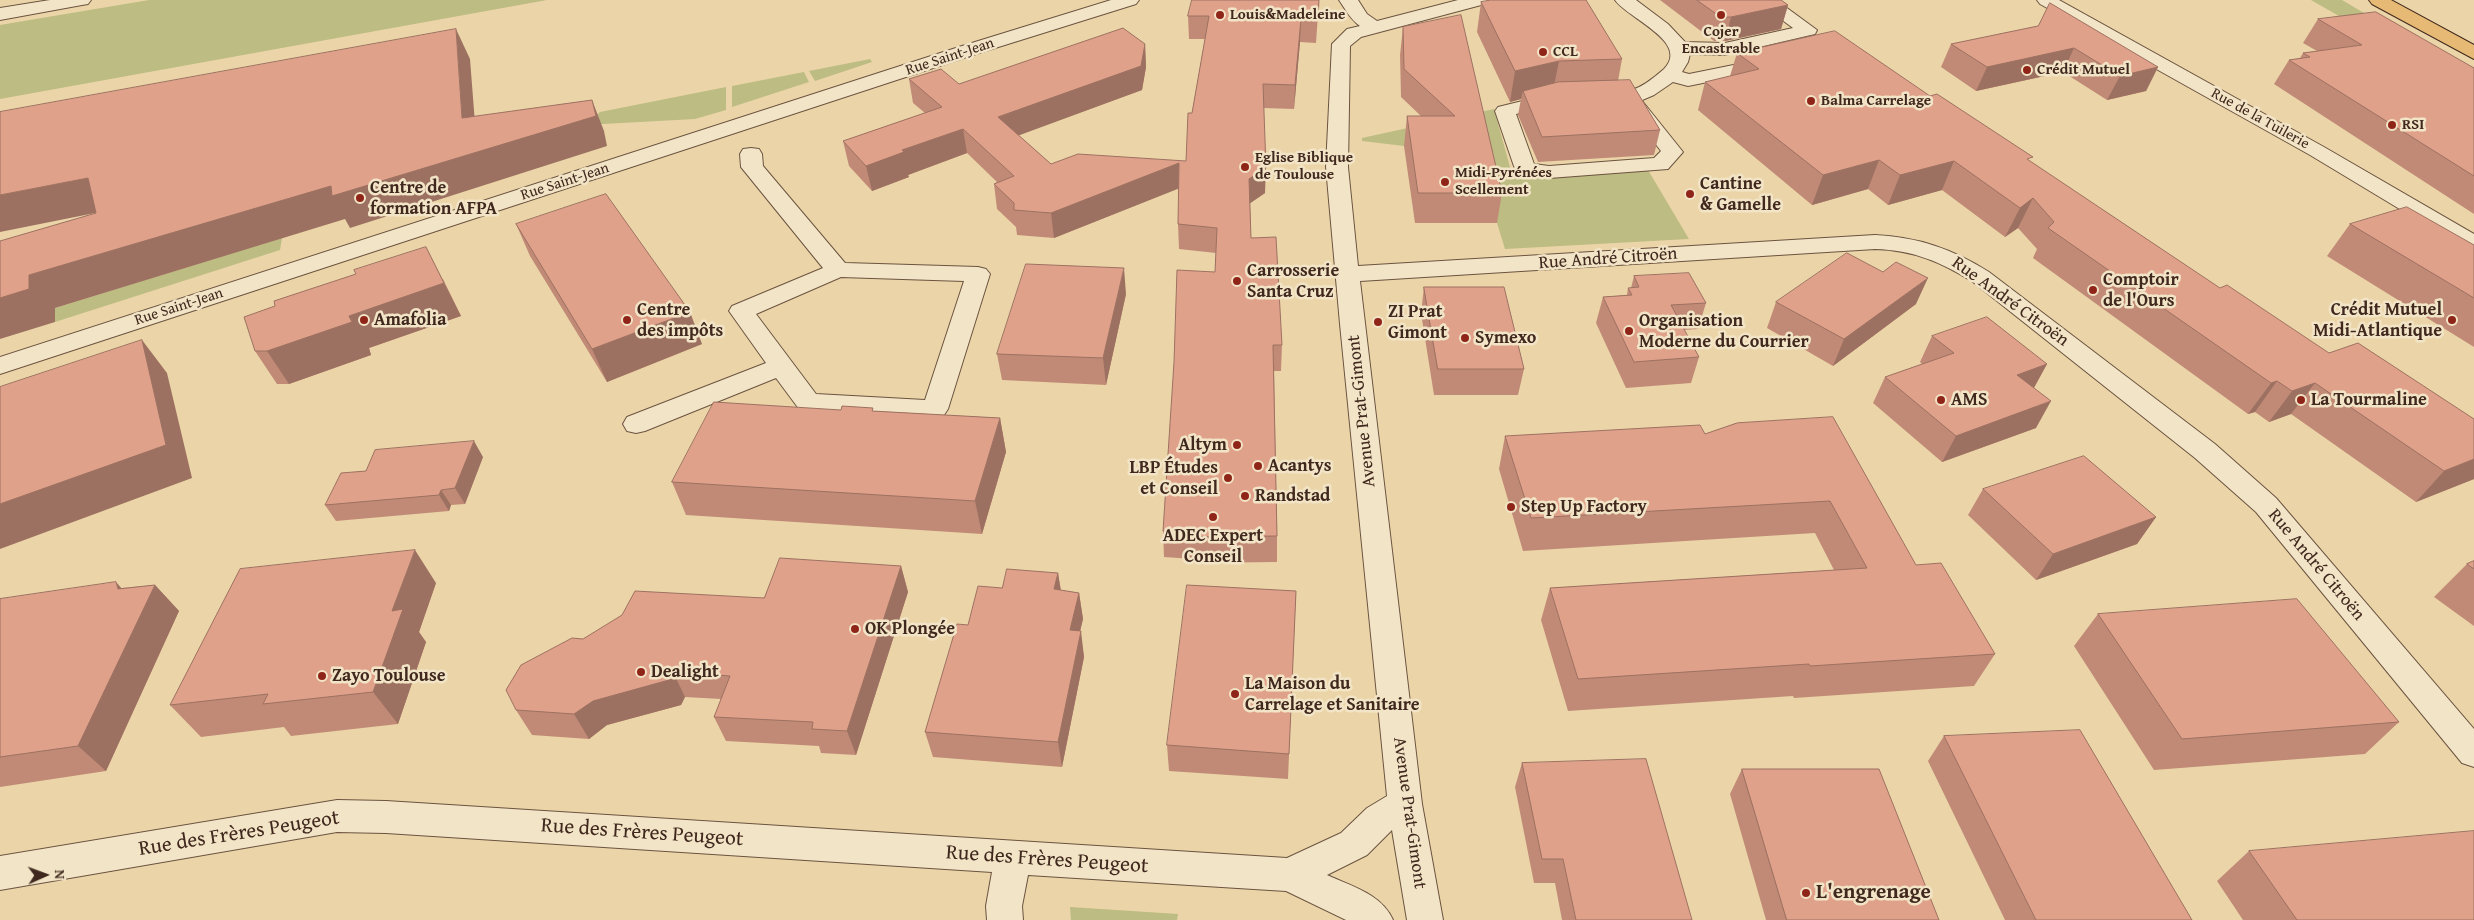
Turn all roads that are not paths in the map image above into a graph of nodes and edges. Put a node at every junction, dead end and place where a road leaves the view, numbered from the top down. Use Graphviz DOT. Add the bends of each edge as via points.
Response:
graph roads {
  1 [pos="82,0"];
  2 [pos="1130,0"];
  3 [pos="1348,0"];
  4 [pos="1479,0"];
  5 [pos="1624,0"];
  6 [pos="1764,0"];
  7 [pos="2046,0"];
  8 [pos="2378,0"];
  9 [pos="0,14"];
  10 [pos="1373,27"];
  11 [pos="1680,48"];
  12 [pos="2474,53"];
  13 [pos="1786,60"];
  14 [pos="1670,74"];
  15 [pos="1633,96"];
  16 [pos="751,154"];
  17 [pos="2473,244"];
  18 [pos="838,270"];
  19 [pos="1348,274"];
  20 [pos="0,366"];
  21 [pos="782,366"];
  22 [pos="636,424"];
  23 [pos="2474,754"];
  24 [pos="1405,804"];
  25 [pos="1013,858"];
  26 [pos="0,873"];
  27 [pos="1289,875"];
  28 [pos="1005,920"];
  29 [pos="1375,920"];
  30 [pos="1424,920"];
  1 -- 9 [label="street"];
  2 -- 20 [label="street, Rue Saint-Jean"];
  3 -- 10 [label="street" via="1356,8 1358,16"];
  4 -- 10 [label="street, Avenue Prat-Gimont"];
  5 -- 11 [label="street"];
  6 -- 11 [label="street" via="1808,30 1725,49"];
  7 -- 17 [label="street, Rue de la Tuilerie" via="2318,151"];
  8 -- 12 [label="main road"];
  10 -- 19 [label="street, Avenue Prat-Gimont" via="1354,33 1341,44 1337,166"];
  11 -- 14 [label="street" via="1682,58"];
  13 -- 14 [label="street" via="1688,80"];
  14 -- 15 [label="street"];
  15 -- 15 [label="street" via="1638,109 1672,152 1660,164 1549,172 1525,170 1505,111 1553,99"];
  16 -- 18 [label="street" via="752,167"];
  18 -- 21 [label="street" via="741,311"];
  18 -- 21 [label="street" via="978,274 935,409 808,403"];
  19 -- 23 [label="street, Rue André Citroën" via="1875,242 1908,243 1941,253 1981,276 2206,451 2266,505"];
  19 -- 24 [label="street, Avenue Prat-Gimont"];
  21 -- 22 [label="street"];
  24 -- 27 [label="street, Rue des Frères Peugeot" via="1379,818 1354,844"];
  24 -- 30 [label="street, Avenue Prat-Gimont"];
  25 -- 26 [label="street, Rue des Frères Peugeot" via="337,816"];
  25 -- 27 [label="street, Rue des Frères Peugeot"];
  25 -- 28 [label="street" via="1004,906"];
  27 -- 29 [label="street, Rue des Frères Peugeot" via="1359,908"];
}
